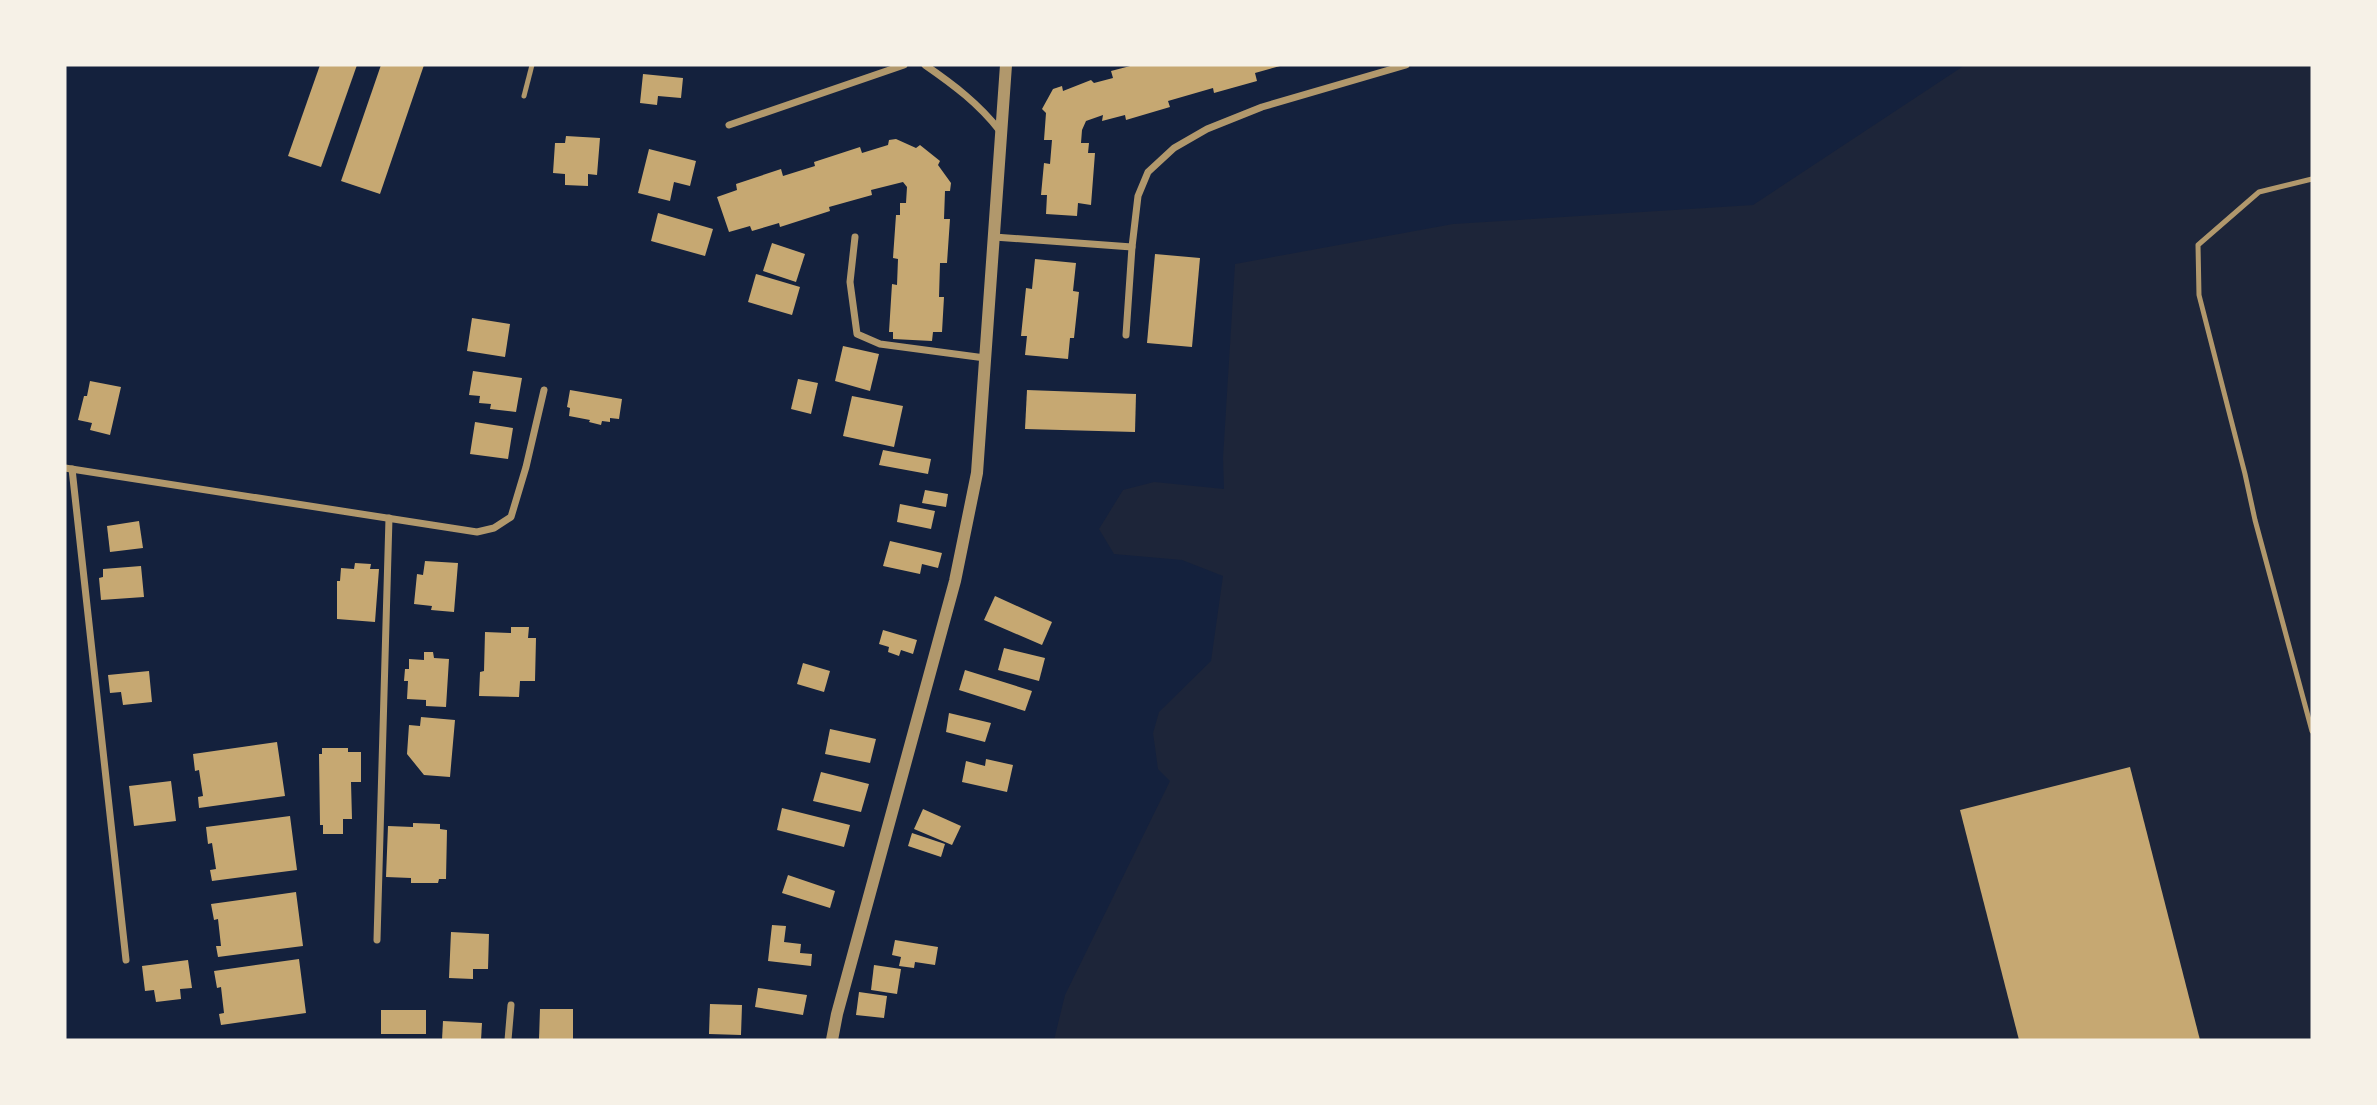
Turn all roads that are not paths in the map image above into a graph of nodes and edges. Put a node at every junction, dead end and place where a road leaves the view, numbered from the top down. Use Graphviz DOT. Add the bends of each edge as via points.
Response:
graph roads {
  1 [pos="532,65"];
  2 [pos="904,65"];
  3 [pos="925,65"];
  4 [pos="1006,65"];
  5 [pos="1406,65"];
  6 [pos="524,96"];
  7 [pos="729,125"];
  8 [pos="1001,133"];
  9 [pos="2312,179"];
  10 [pos="855,237"];
  11 [pos="994,237"];
  12 [pos="1132,247"];
  13 [pos="1126,335"];
  14 [pos="985,358"];
  15 [pos="544,390"];
  16 [pos="68,469"];
  17 [pos="389,518"];
  18 [pos="2312,731"];
  19 [pos="377,940"];
  20 [pos="126,960"];
  21 [pos="511,1005"];
  22 [pos="508,1040"];
  23 [pos="832,1040"];
  1 -- 6 [label="lane"];
  2 -- 7 [label="street"];
  3 -- 8 [label="street" via="966,94"];
  4 -- 8 [label="street"];
  5 -- 12 [label="street" via="1262,107 1174,148 1148,172 1138,196"];
  8 -- 11 [label="street"];
  9 -- 18 [label="lane" via="2259,192 2198,245 2199,295"];
  10 -- 14 [label="street" via="850,282 857,334 880,344"];
  11 -- 12 [label="street"];
  11 -- 14 [label="street"];
  12 -- 13 [label="street"];
  14 -- 23 [label="street" via="977,472 956,581"];
  15 -- 17 [label="street" via="511,517 477,532"];
  16 -- 17 [label="street"];
  16 -- 20 [label="street"];
  17 -- 19 [label="street"];
  21 -- 22 [label="street"];
}
